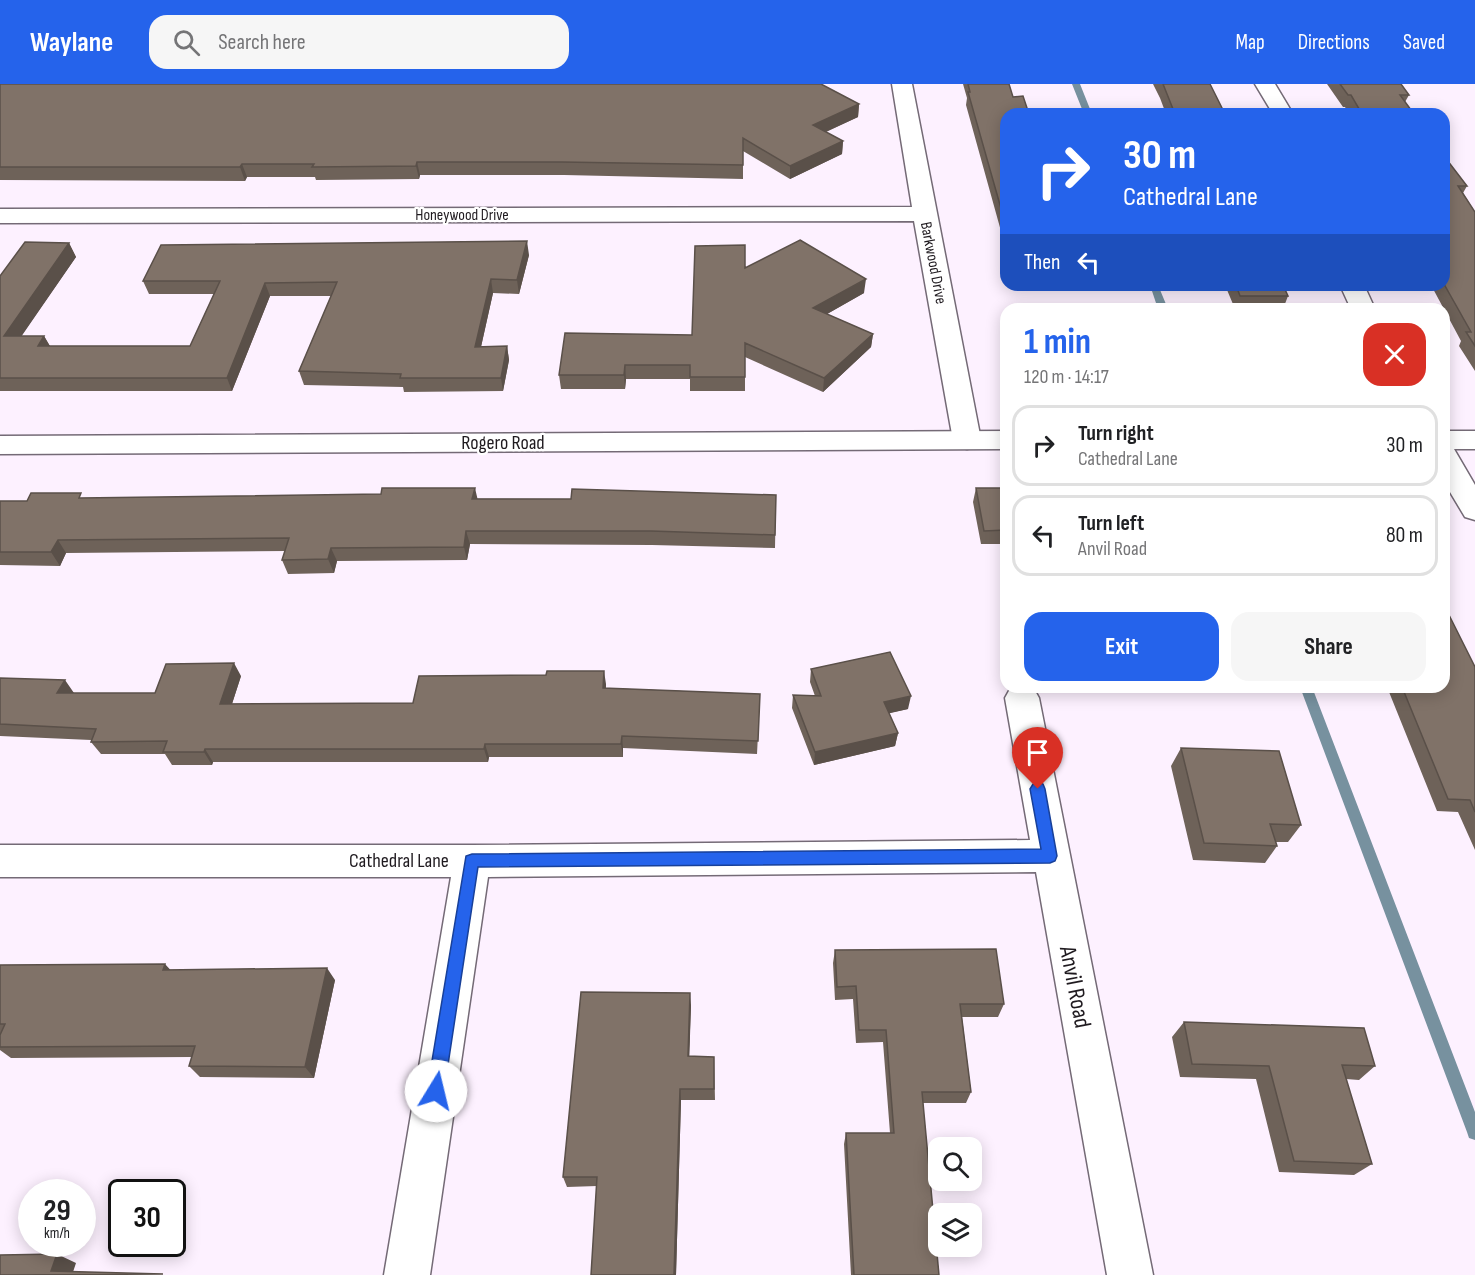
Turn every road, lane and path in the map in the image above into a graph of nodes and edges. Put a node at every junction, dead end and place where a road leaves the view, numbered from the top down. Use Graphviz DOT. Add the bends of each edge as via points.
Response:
graph roads {
  1 [pos="902,84"];
  2 [pos="1265,84"];
  3 [pos="1279,108"];
  4 [pos="924,214"];
  5 [pos="0,216"];
  6 [pos="967,440"];
  7 [pos="1000,440"];
  8 [pos="1450,440"];
  9 [pos="1475,440"];
  10 [pos="0,445"];
  11 [pos="1450,466"];
  12 [pos="1475,510"];
  13 [pos="1022,698"];
  14 [pos="1050,856"];
  15 [pos="0,861"];
  16 [pos="472,861"];
  17 [pos="407,1275"];
  18 [pos="1130,1275"];
  1 -- 4 [label="street, Barkwood Drive"];
  2 -- 3 [label="street"];
  4 -- 5 [label="street, Honeywood Drive"];
  4 -- 6 [label="street, Barkwood Drive"];
  6 -- 7 [label="street, Rogero Road"];
  6 -- 10 [label="street, Rogero Road"];
  8 -- 9 [label="street"];
  11 -- 12 [label="street"];
  13 -- 14 [label="street, Anvil Road"];
  14 -- 16 [label="street, Cathedral Lane"];
  14 -- 18 [label="street, Anvil Road"];
  15 -- 16 [label="street, Cathedral Lane"];
  16 -- 17 [label="street"];
}
